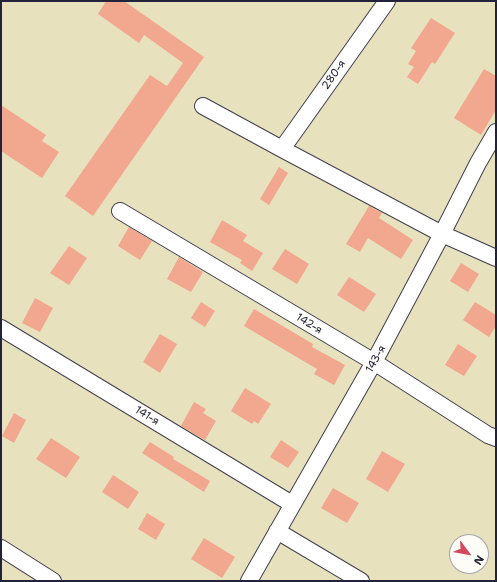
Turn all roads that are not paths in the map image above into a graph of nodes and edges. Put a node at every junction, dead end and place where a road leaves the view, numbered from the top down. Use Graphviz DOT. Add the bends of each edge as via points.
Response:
graph roads {
  1 [pos="387,1"];
  2 [pos="203,106"];
  3 [pos="496,132"];
  4 [pos="282,149"];
  5 [pos="120,211"];
  6 [pos="442,234"];
  7 [pos="496,258"];
  8 [pos="1,328"];
  9 [pos="374,362"];
  10 [pos="496,438"];
  11 [pos="292,504"];
  12 [pos="277,531"];
  13 [pos="1,548"];
  14 [pos="53,581"];
  15 [pos="248,581"];
  16 [pos="361,581"];
  1 -- 4 [label="street, 280-я"];
  2 -- 4 [label="street"];
  3 -- 6 [label="street, 143-я"];
  4 -- 6 [label="street"];
  5 -- 9 [label="street, 142-я"];
  6 -- 7 [label="street"];
  6 -- 9 [label="street, 143-я"];
  8 -- 11 [label="street, 141-я"];
  9 -- 10 [label="street, 142-я"];
  9 -- 11 [label="street, 143-я"];
  11 -- 12 [label="street, 143-я"];
  12 -- 15 [label="street, 143-я"];
  12 -- 16 [label="street"];
  13 -- 14 [label="street"];
}
